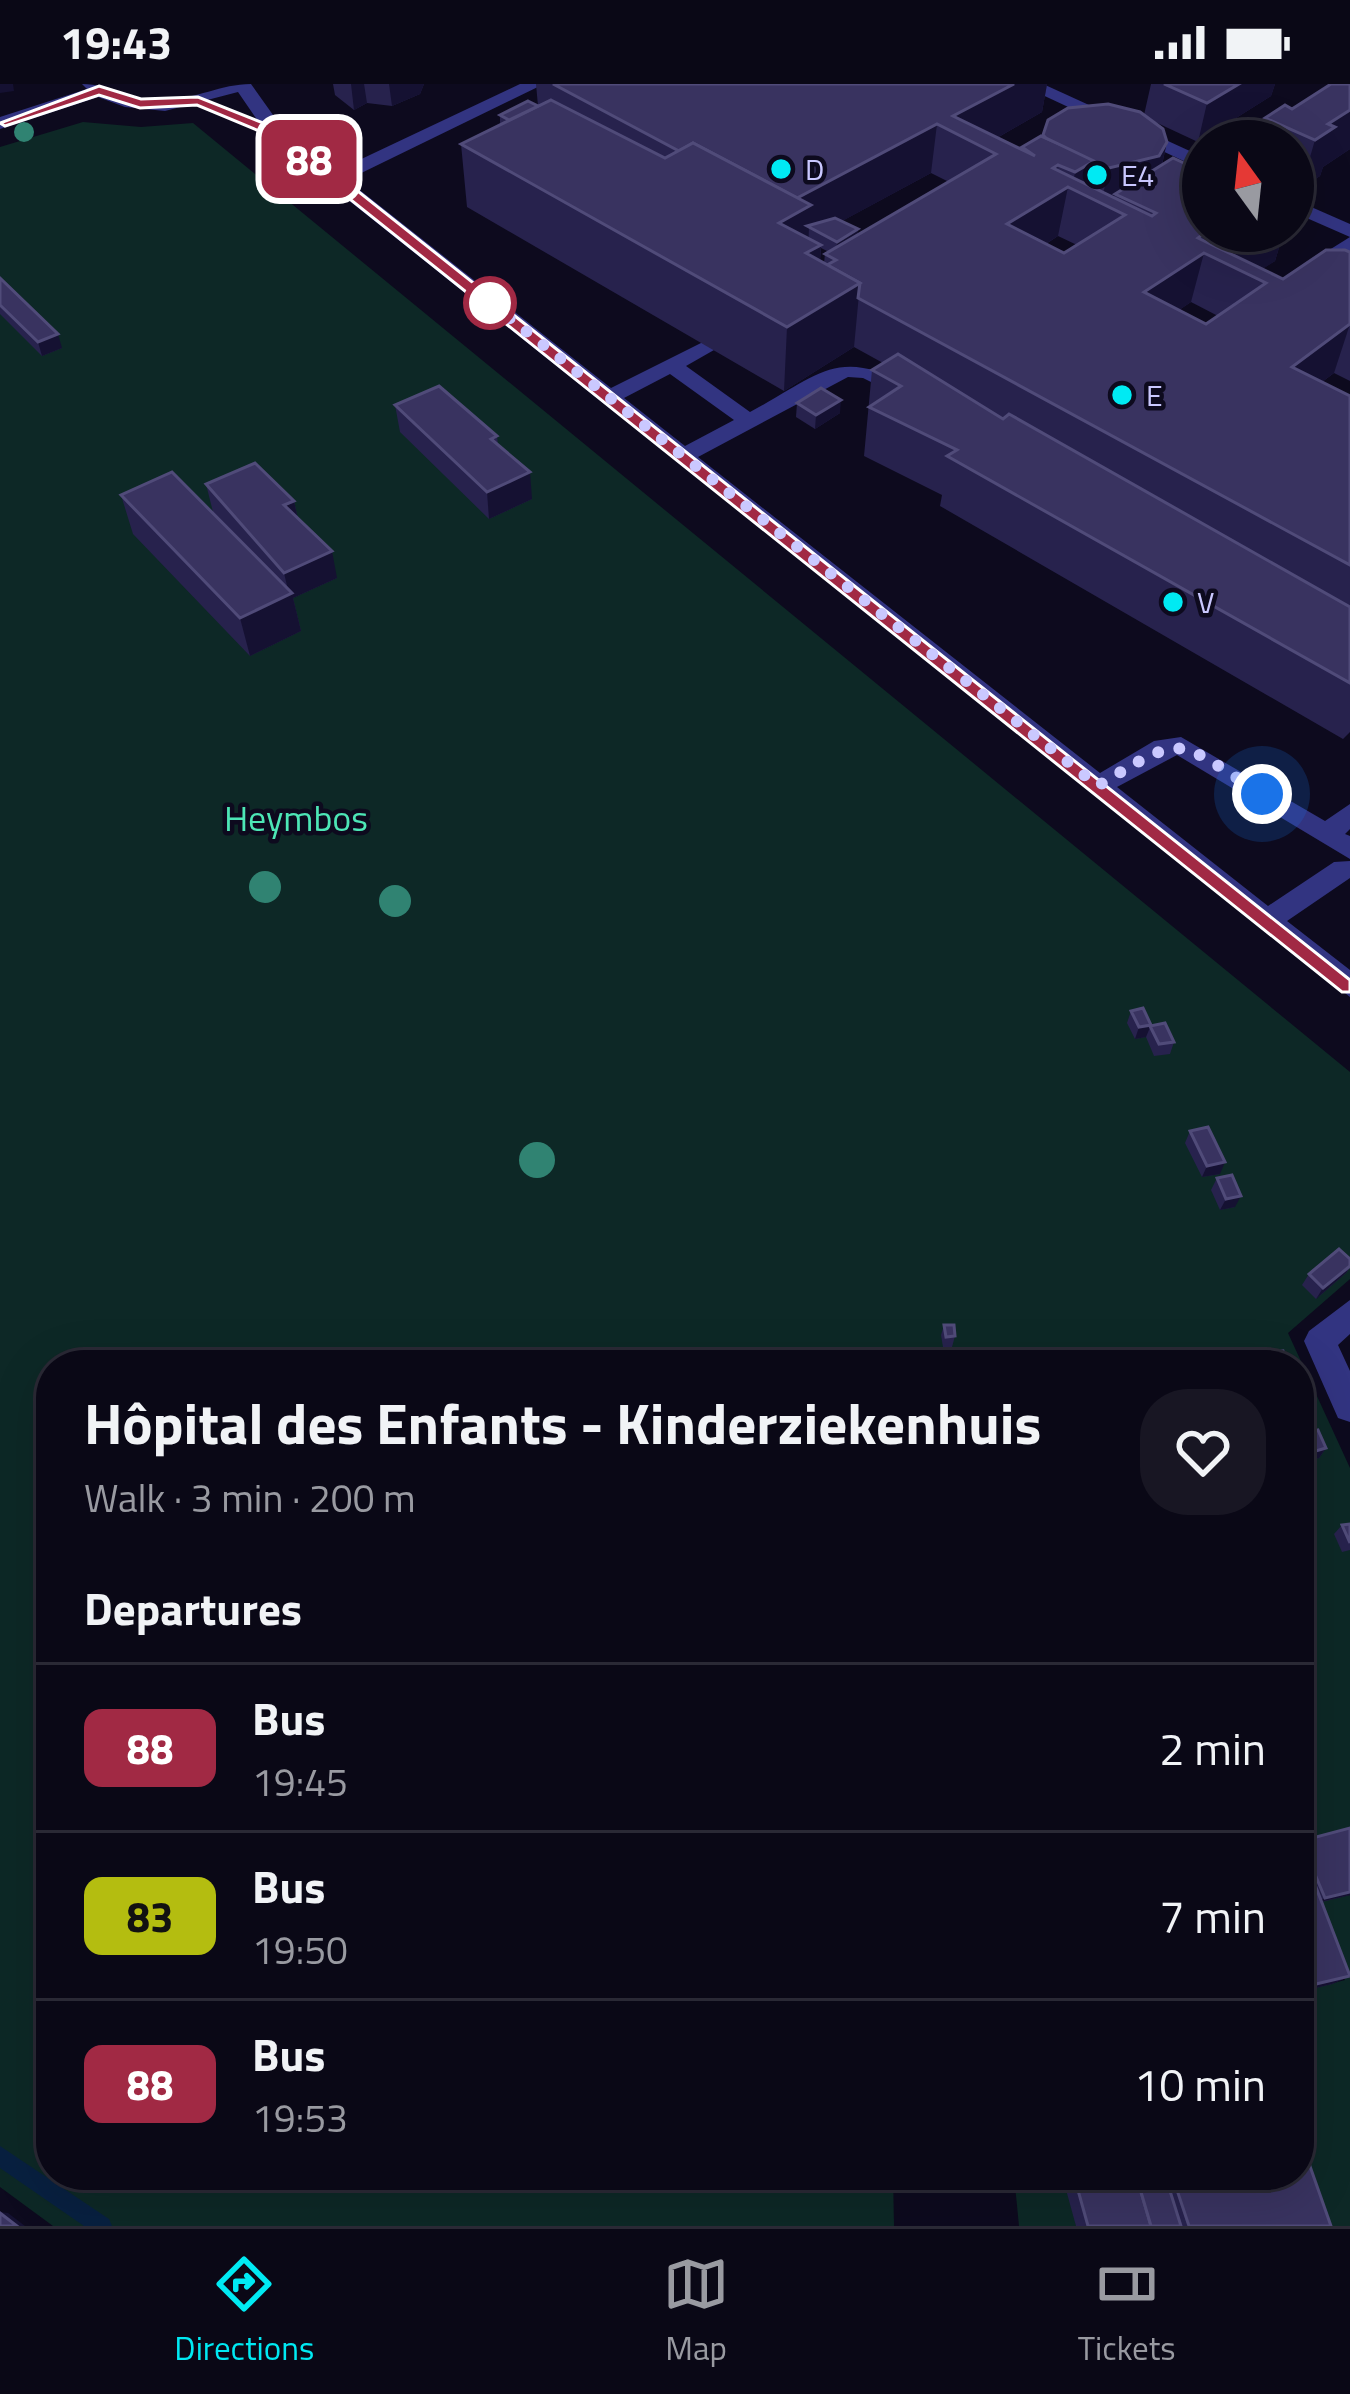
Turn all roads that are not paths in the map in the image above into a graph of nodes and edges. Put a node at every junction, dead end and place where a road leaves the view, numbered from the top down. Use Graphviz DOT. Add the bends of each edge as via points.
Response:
graph roads {
  1 [pos="241,84"];
  2 [pos="536,84"];
  3 [pos="1028,84"];
  4 [pos="95,87"];
  5 [pos="198,101"];
  6 [pos="1090,112"];
  7 [pos="0,123"];
  8 [pos="1070,123"];
  9 [pos="276,133"];
  10 [pos="1182,154"];
  11 [pos="334,179"];
  12 [pos="1314,215"];
  13 [pos="1350,231"];
  14 [pos="1350,243"];
  15 [pos="1278,288"];
  16 [pos="707,346"];
  17 [pos="671,365"];
  18 [pos="609,398"];
  19 [pos="931,407"];
  20 [pos="749,421"];
  21 [pos="683,456"];
  22 [pos="1098,786"];
  23 [pos="1350,814"];
  24 [pos="1340,851"];
  25 [pos="1267,920"];
  26 [pos="1350,986"];
  27 [pos="1350,1314"];
  28 [pos="1350,1408"];
  1 -- 5 [label="street"];
  1 -- 9 [label="street"];
  2 -- 11 [label="street"];
  3 -- 6 [label="street"];
  4 -- 5 [label="street" via="140,104"];
  4 -- 7 [label="street"];
  5 -- 9 [label="street"];
  6 -- 8 [label="street"];
  6 -- 10 [label="street"];
  9 -- 11 [label="street"];
  11 -- 18 [label="street"];
  12 -- 13 [label="street"];
  14 -- 15 [label="street"];
  16 -- 17 [label="street"];
  17 -- 18 [label="street"];
  17 -- 20 [label="street"];
  18 -- 21 [label="street"];
  19 -- 20 [label="street" via="853,369"];
  20 -- 21 [label="street"];
  21 -- 22 [label="street"];
  22 -- 24 [label="street" via="1163,746 1181,746"];
  22 -- 25 [label="street"];
  23 -- 24 [label="street"];
  24 -- 25 [label="street"];
  25 -- 26 [label="street"];
  27 -- 28 [label="street" via="1320,1341"];
}
